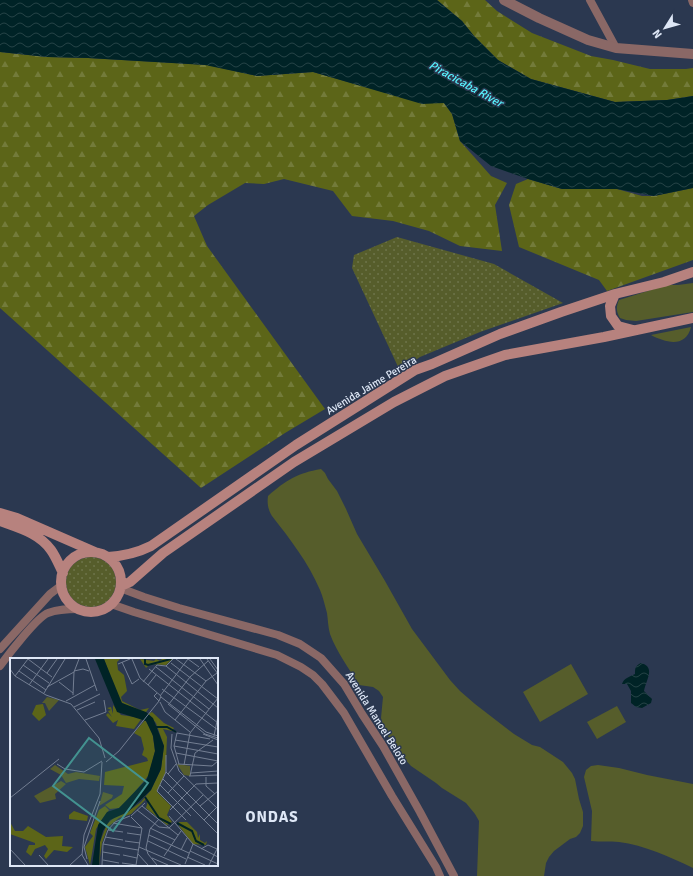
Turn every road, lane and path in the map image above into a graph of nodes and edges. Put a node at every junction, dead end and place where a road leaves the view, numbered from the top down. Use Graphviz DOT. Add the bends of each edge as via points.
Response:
graph roads {
  1 [pos="504,0"];
  2 [pos="590,0"];
  3 [pos="692,0"];
  4 [pos="693,3"];
  5 [pos="616,48"];
  6 [pos="693,54"];
  7 [pos="693,272"];
  8 [pos="693,278"];
  9 [pos="664,282"];
  10 [pos="615,294"];
  11 [pos="693,318"];
  12 [pos="635,330"];
  13 [pos="0,513"];
  14 [pos="0,521"];
  15 [pos="97,552"];
  16 [pos="108,557"];
  17 [pos="63,573"];
  18 [pos="62,585"];
  19 [pos="120,587"];
  20 [pos="111,604"];
  21 [pos="79,609"];
  22 [pos="0,649"];
  23 [pos="0,666"];
  24 [pos="440,876"];
  25 [pos="454,876"];
  1 -- 5 [label="street" via="588,40"];
  2 -- 5 [label="street"];
  3 -- 4 [label="street"];
  5 -- 6 [label="street"];
  7 -- 9 [label="main road, Avenida Jaime Pereira"];
  8 -- 9 [label="main road"];
  9 -- 10 [label="main road, Avenida Jaime Pereira"];
  10 -- 12 [label="main road" via="610,306 611,316 618,326"];
  10 -- 16 [label="main road, Avenida Jaime Pereira" via="500,334 415,370 296,445 151,546 127,555"];
  11 -- 12 [label="main road"];
  12 -- 19 [label="main road" via="505,355 445,376 394,402 294,462"];
  13 -- 15 [label="main road"];
  14 -- 17 [label="main road" via="26,530 46,544"];
  15 -- 16 [label="main road"];
  15 -- 17 [label="main road" via="80,554 66,565"];
  16 -- 19 [label="main road" via="118,570 121,578"];
  17 -- 18 [label="main road"];
  18 -- 21 [label="main road" via="67,599"];
  18 -- 22 [label="street" via="50,594"];
  19 -- 20 [label="main road" via="119,594"];
  19 -- 25 [label="street, Avenida Manoel Beloto" via="144,598 278,635 300,644 321,658 344,684 383,746"];
  20 -- 21 [label="main road" via="101,610 90,612"];
  20 -- 24 [label="street" via="277,655 301,666 313,675 344,713"];
  21 -- 23 [label="street" via="46,613"];
}
